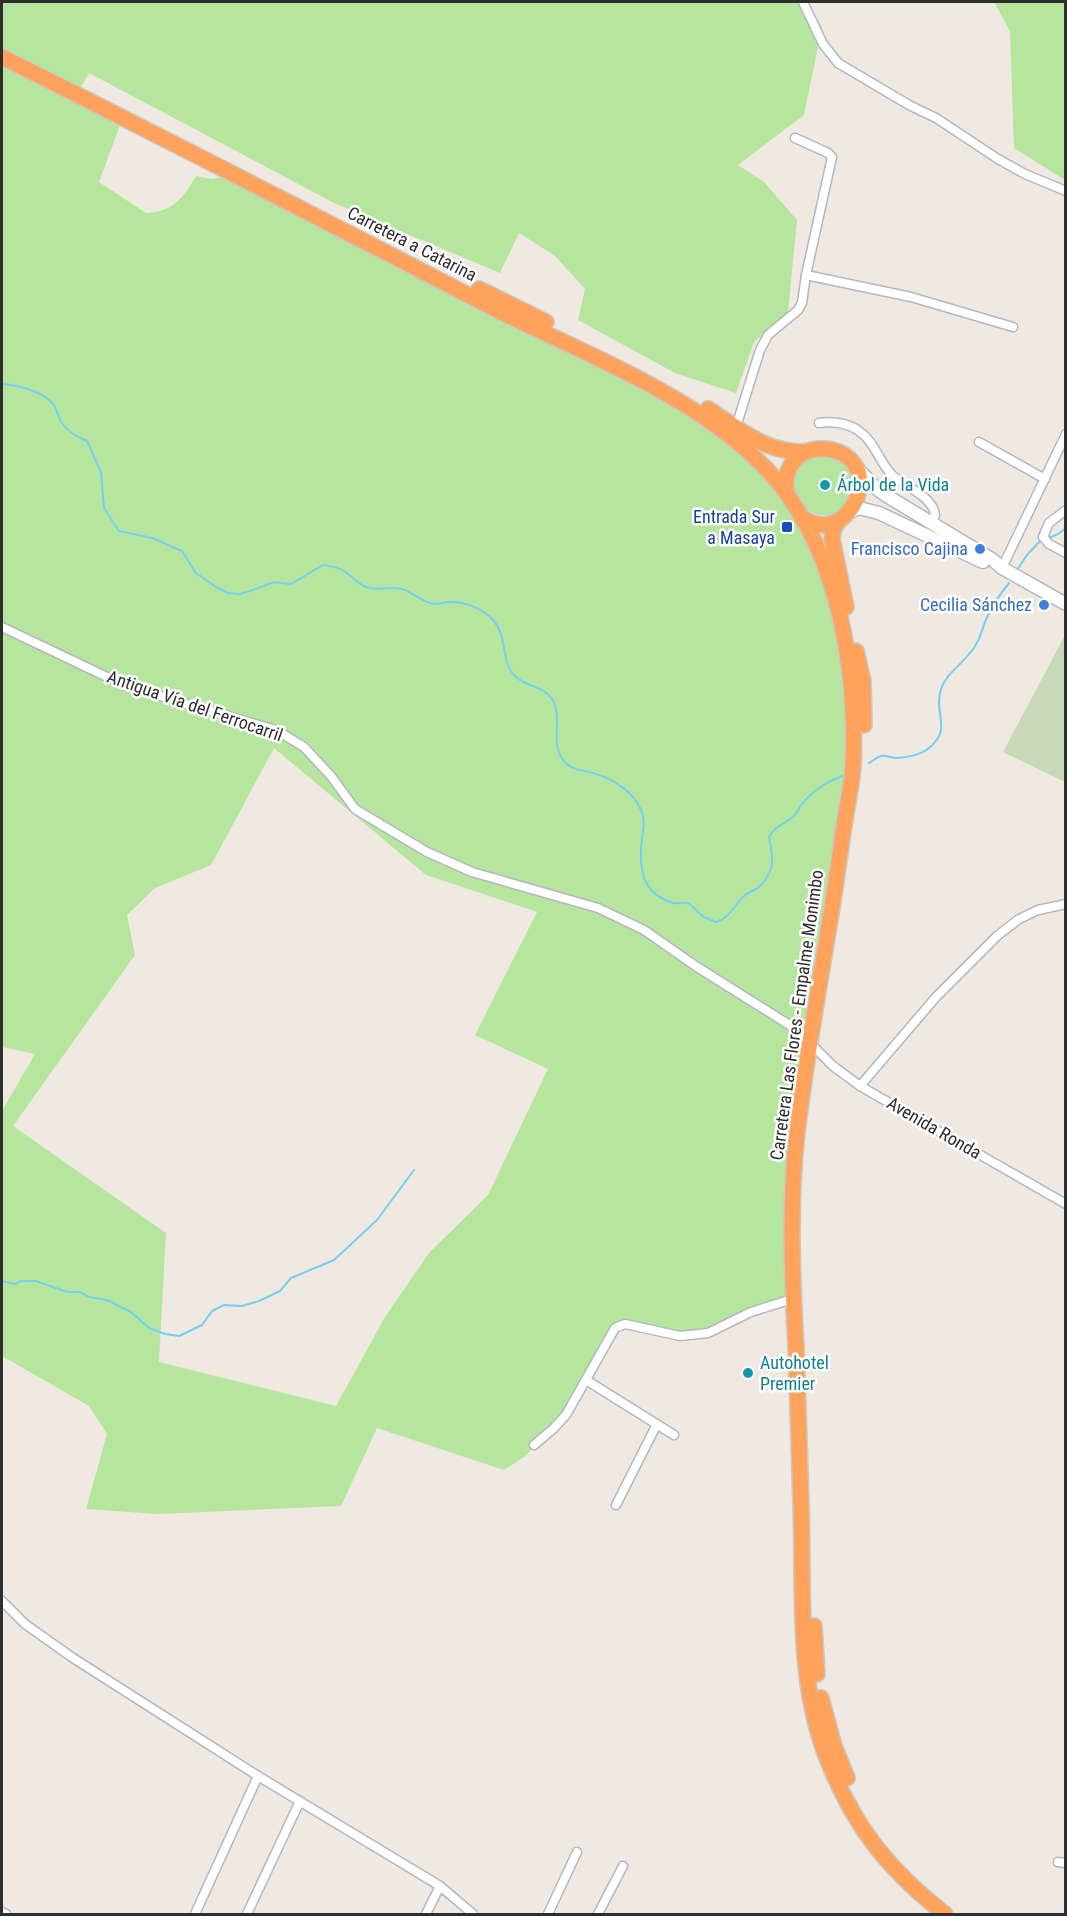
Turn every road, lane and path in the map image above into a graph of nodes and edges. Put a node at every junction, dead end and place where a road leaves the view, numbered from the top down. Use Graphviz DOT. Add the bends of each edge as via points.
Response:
graph roads {
  1 [pos="803,2"];
  2 [pos="2,48"];
  3 [pos="2,57"];
  4 [pos="795,138"];
  5 [pos="1065,191"];
  6 [pos="806,275"];
  7 [pos="1012,327"];
  8 [pos="819,423"];
  9 [pos="736,427"];
  10 [pos="1065,434"];
  11 [pos="979,442"];
  12 [pos="804,452"];
  13 [pos="857,468"];
  14 [pos="1045,479"];
  15 [pos="786,492"];
  16 [pos="1065,510"];
  17 [pos="844,517"];
  18 [pos="802,518"];
  19 [pos="931,523"];
  20 [pos="1065,553"];
  21 [pos="1002,568"];
  22 [pos="1065,603"];
  23 [pos="2,627"];
  24 [pos="1065,904"];
  25 [pos="815,1047"];
  26 [pos="860,1086"];
  27 [pos="1065,1204"];
  28 [pos="792,1299"];
  29 [pos="586,1380"];
  30 [pos="657,1424"];
  31 [pos="674,1435"];
  32 [pos="534,1445"];
  33 [pos="615,1505"];
  34 [pos="2,1601"];
  35 [pos="258,1776"];
  36 [pos="300,1801"];
  37 [pos="577,1852"];
  38 [pos="623,1866"];
  39 [pos="440,1886"];
  40 [pos="2,1912"];
  41 [pos="6,1914"];
  42 [pos="195,1914"];
  43 [pos="247,1914"];
  44 [pos="426,1914"];
  45 [pos="473,1914"];
  46 [pos="548,1914"];
  47 [pos="598,1914"];
  48 [pos="945,1914"];
  49 [pos="959,1914"];
  1 -- 5 [label="street" via="823,44 838,63 936,118 1007,164"];
  2 -- 9 [label="highway, Carretera a Catarina" via="603,351"];
  3 -- 15 [label="highway, Carretera a Catarina" via="650,385 738,443"];
  4 -- 6 [label="street" via="832,157"];
  6 -- 7 [label="street" via="911,297"];
  6 -- 9 [label="street" via="798,310 768,335 760,350"];
  8 -- 19 [label="street" via="840,423 860,431 892,475 929,502 936,515"];
  9 -- 12 [label="highway, Carretera a Catarina" via="768,447"];
  10 -- 14 [label="street"];
  11 -- 14 [label="street"];
  12 -- 13 [label="highway" via="820,448 837,452"];
  12 -- 15 [label="highway" via="787,472"];
  13 -- 17 [label="highway" via="860,481 856,502"];
  13 -- 19 [label="street" via="877,489"];
  14 -- 21 [label="street"];
  15 -- 18 [label="highway"];
  16 -- 20 [label="street" via="1049,523 1044,537"];
  17 -- 18 [label="highway" via="819,526"];
  17 -- 21 [label="street" via="859,508 869,510"];
  17 -- 25 [label="highway, Carretera Las Flores - Empalme Monimbo" via="833,530 832,539 863,681 864,738"];
  18 -- 25 [label="highway, Carretera Las Flores - Empalme Monimbo" via="822,557 835,599 854,708 853,771"];
  19 -- 21 [label="street"];
  21 -- 22 [label="street"];
  23 -- 25 [label="street, Antigua Vía del Ferrocarril" via="126,686 276,730 304,747 355,809 427,852 472,872 598,908 644,930 796,1029"];
  24 -- 26 [label="street" via="1019,918 997,936 936,997"];
  25 -- 26 [label="street, Avenida Ronda"];
  25 -- 28 [label="highway, Carretera Las Flores - Empalme Monimbo" via="800,1111 794,1172"];
  25 -- 49 [label="highway, Carretera Las Flores - Empalme Monimbo" via="799,1215 817,1678 834,1746 873,1828 907,1870"];
  26 -- 27 [label="street, Avenida Ronda"];
  28 -- 29 [label="street" via="751,1312 708,1333 680,1336 625,1324 615,1328"];
  28 -- 48 [label="highway, Carretera Las Flores - Empalme Monimbo" via="805,1654 813,1711 833,1772 868,1838 894,1870"];
  29 -- 30 [label="street"];
  29 -- 32 [label="street" via="566,1414"];
  30 -- 31 [label="street"];
  30 -- 33 [label="street"];
  34 -- 35 [label="street" via="25,1624 73,1658"];
  35 -- 36 [label="street"];
  35 -- 42 [label="street"];
  36 -- 39 [label="street"];
  36 -- 43 [label="street"];
  37 -- 46 [label="street"];
  38 -- 47 [label="street"];
  39 -- 44 [label="street"];
  39 -- 45 [label="street"];
  40 -- 41 [label="street"];
}
